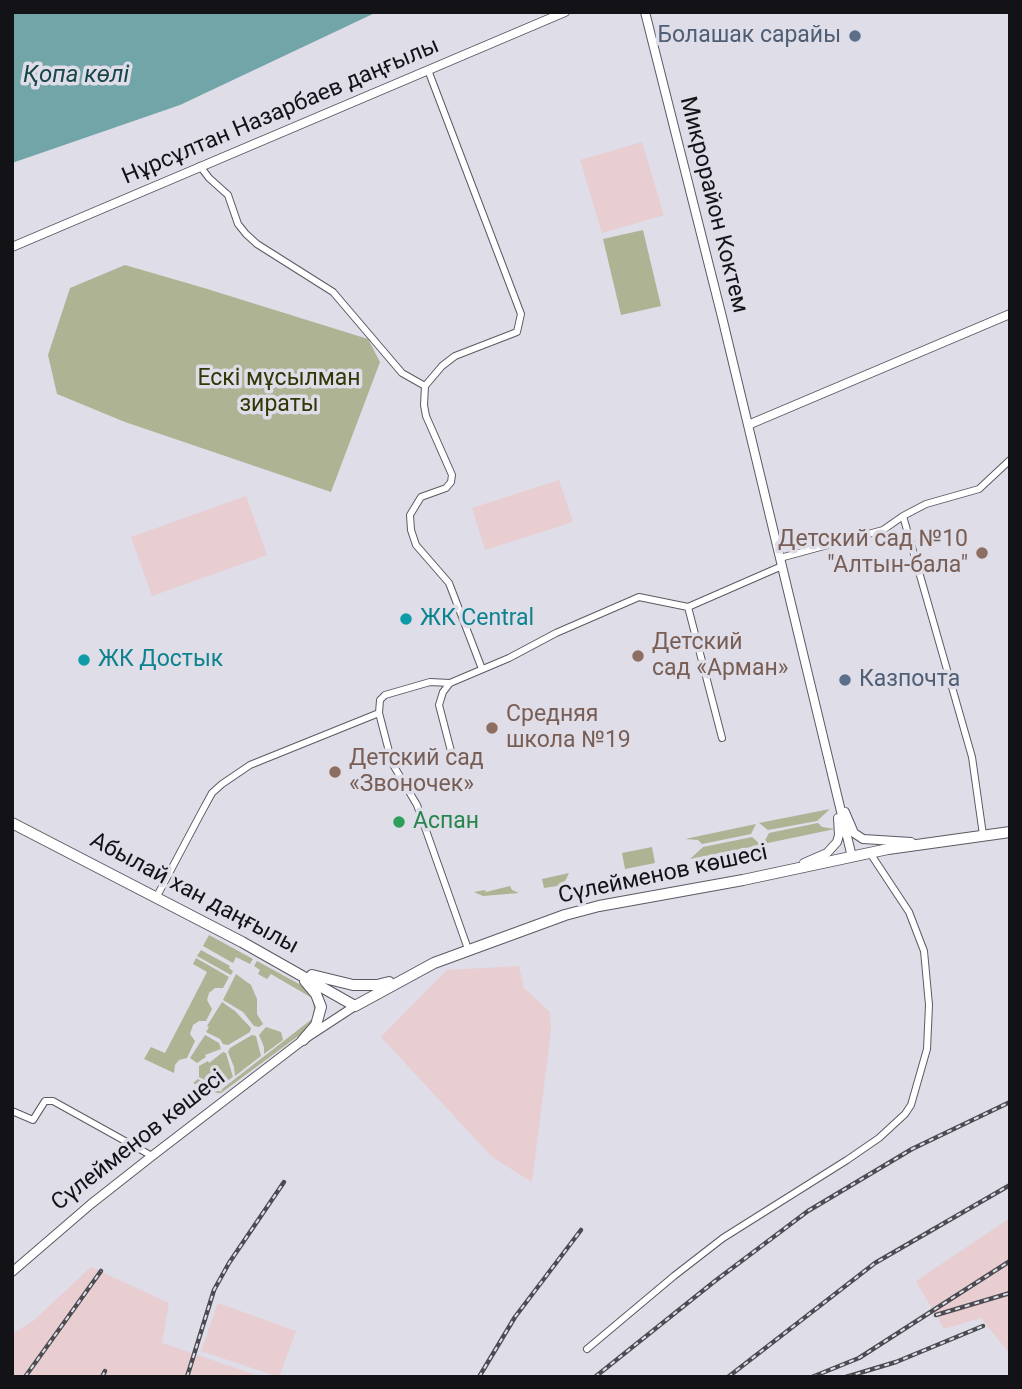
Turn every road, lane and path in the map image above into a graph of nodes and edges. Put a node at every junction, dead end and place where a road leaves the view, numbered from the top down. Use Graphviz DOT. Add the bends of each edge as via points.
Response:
graph roads {
  1 [pos="565,12"];
  2 [pos="639,12"];
  3 [pos="647,12"];
  4 [pos="651,37"];
  5 [pos="428,70"];
  6 [pos="200,166"];
  7 [pos="12,247"];
  8 [pos="1010,314"];
  9 [pos="425,386"];
  10 [pos="748,425"];
  11 [pos="1010,460"];
  12 [pos="903,516"];
  13 [pos="781,562"];
  14 [pos="688,607"];
  15 [pos="482,669"];
  16 [pos="450,683"];
  17 [pos="379,713"];
  18 [pos="722,738"];
  19 [pos="452,755"];
  20 [pos="835,787"];
  21 [pos="12,822"];
  22 [pos="1010,832"];
  23 [pos="983,835"];
  24 [pos="933,842"];
  25 [pos="870,853"];
  26 [pos="852,857"];
  27 [pos="788,870"];
  28 [pos="156,898"];
  29 [pos="468,949"];
  30 [pos="283,964"];
  31 [pos="422,970"];
  32 [pos="355,1006"];
  33 [pos="303,1040"];
  34 [pos="12,1111"];
  35 [pos="152,1156"];
  36 [pos="12,1272"];
  37 [pos="587,1349"];
  1 -- 5 [label="main road, Нұрсұлтан Назарбаев даңғылы"];
  2 -- 4 [label="main road"];
  3 -- 4 [label="main road"];
  4 -- 10 [label="main road, Микрорайон Коктем"];
  5 -- 6 [label="main road, Нұрсұлтан Назарбаев даңғылы"];
  5 -- 9 [label="street" via="521,314 517,332 455,356"];
  6 -- 7 [label="main road, Нұрсұлтан Назарбаев даңғылы"];
  6 -- 9 [label="street" via="228,195 246,234 333,292 402,373"];
  8 -- 10 [label="main road"];
  9 -- 15 [label="street" via="426,416 452,475 446,488 421,497 409,523 420,552 449,583"];
  10 -- 13 [label="main road, Микрорайон Коктем"];
  11 -- 12 [label="street" via="979,489 934,501"];
  12 -- 13 [label="street" via="883,530"];
  12 -- 23 [label="street" via="972,757"];
  13 -- 14 [label="street"];
  13 -- 20 [label="main road, Микрорайон Коктем"];
  14 -- 15 [label="street" via="639,597"];
  14 -- 18 [label="street"];
  15 -- 16 [label="street"];
  16 -- 17 [label="street" via="430,682 385,695"];
  16 -- 19 [label="street" via="439,705"];
  17 -- 28 [label="street" via="250,765 222,784 212,793"];
  17 -- 29 [label="street" via="393,763 417,805"];
  20 -- 24 [label="main road" via="859,837"];
  20 -- 26 [label="main road"];
  20 -- 27 [label="main road" via="837,842 827,853"];
  21 -- 28 [label="highway, Абылай хан даңғылы"];
  22 -- 23 [label="highway, Сүлейменов көшесі"];
  23 -- 24 [label="highway, Сүлейменов көшесі"];
  24 -- 25 [label="highway, Сүлейменов көшесі"];
  25 -- 26 [label="highway, Сүлейменов көшесі"];
  25 -- 37 [label="street" via="909,912 924,951 927,1049 911,1105 879,1138 723,1238"];
  26 -- 27 [label="highway, Сүлейменов көшесі"];
  27 -- 29 [label="highway, Сүлейменов көшесі" via="599,906"];
  28 -- 30 [label="highway, Абылай хан даңғылы"];
  29 -- 31 [label="highway, Сүлейменов көшесі"];
  30 -- 31 [label="highway" via="328,981 369,986"];
  30 -- 32 [label="highway, Абылай хан даңғылы"];
  30 -- 33 [label="highway" via="310,986 320,1002 318,1020"];
  31 -- 32 [label="highway, Сүлейменов көшесі"];
  32 -- 33 [label="main road, Сүлейменов көшесі"];
  33 -- 35 [label="main road, Сүлейменов көшесі"];
  34 -- 35 [label="street" via="33,1120 45,1101 53,1101"];
  35 -- 36 [label="main road, Сүлейменов көшесі"];
}
